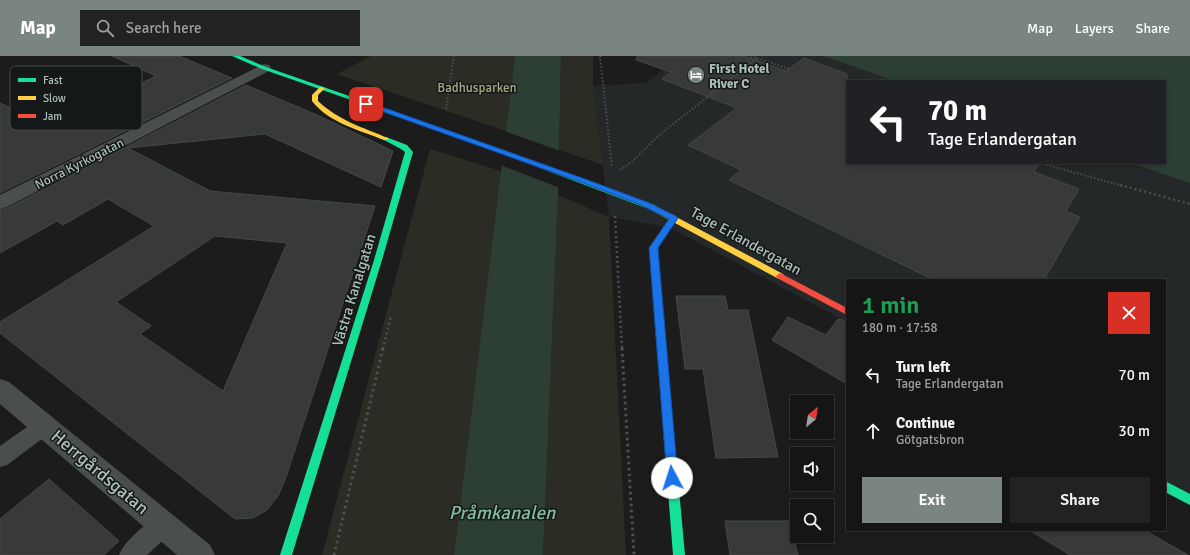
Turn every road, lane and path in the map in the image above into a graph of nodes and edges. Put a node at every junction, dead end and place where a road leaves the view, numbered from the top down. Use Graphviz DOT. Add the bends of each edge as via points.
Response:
graph roads {
  1 [pos="235,56"];
  2 [pos="454,56"];
  3 [pos="600,56"];
  4 [pos="751,56"];
  5 [pos="757,58"];
  6 [pos="264,68"];
  7 [pos="789,69"];
  8 [pos="322,88"];
  9 [pos="440,129"];
  10 [pos="1044,164"];
  11 [pos="613,175"];
  12 [pos="613,192"];
  13 [pos="0,203"];
  14 [pos="1190,204"];
  15 [pos="674,218"];
  16 [pos="393,311"];
  17 [pos="846,311"];
  18 [pos="0,389"];
  19 [pos="44,426"];
  20 [pos="0,458"];
  21 [pos="1166,487"];
  22 [pos="1190,500"];
  23 [pos="163,525"];
  24 [pos="130,555"];
  25 [pos="200,555"];
  26 [pos="286,555"];
  27 [pos="334,555"];
  28 [pos="634,555"];
  29 [pos="678,555"];
  1 -- 6 [label="street, Tage Erlandergatan"];
  2 -- 9 [label="path" via="445,115"];
  3 -- 11 [label="path"];
  4 -- 5 [label="path"];
  5 -- 7 [label="path"];
  5 -- 11 [label="path"];
  6 -- 8 [label="street, Tage Erlandergatan"];
  6 -- 13 [label="street, Norra Kyrkogatan"];
  8 -- 9 [label="street, Tage Erlandergatan"];
  8 -- 26 [label="street, Västra Kanalgatan" via="315,95 314,101 322,109 404,147 409,152 376,268"];
  9 -- 12 [label="street, Tage Erlandergatan"];
  10 -- 14 [label="path"];
  11 -- 12 [label="path"];
  12 -- 15 [label="street, Tage Erlandergatan"];
  12 -- 28 [label="path"];
  15 -- 17 [label="street, Tage Erlandergatan"];
  15 -- 29 [label="street" via="653,248"];
  16 -- 27 [label="path"];
  18 -- 19 [label="street, Herrgårdsgatan"];
  19 -- 20 [label="lane"];
  19 -- 23 [label="street, Herrgårdsgatan"];
  21 -- 22 [label="street"];
  23 -- 24 [label="lane"];
  23 -- 25 [label="street, Herrgårdsgatan"];
}
